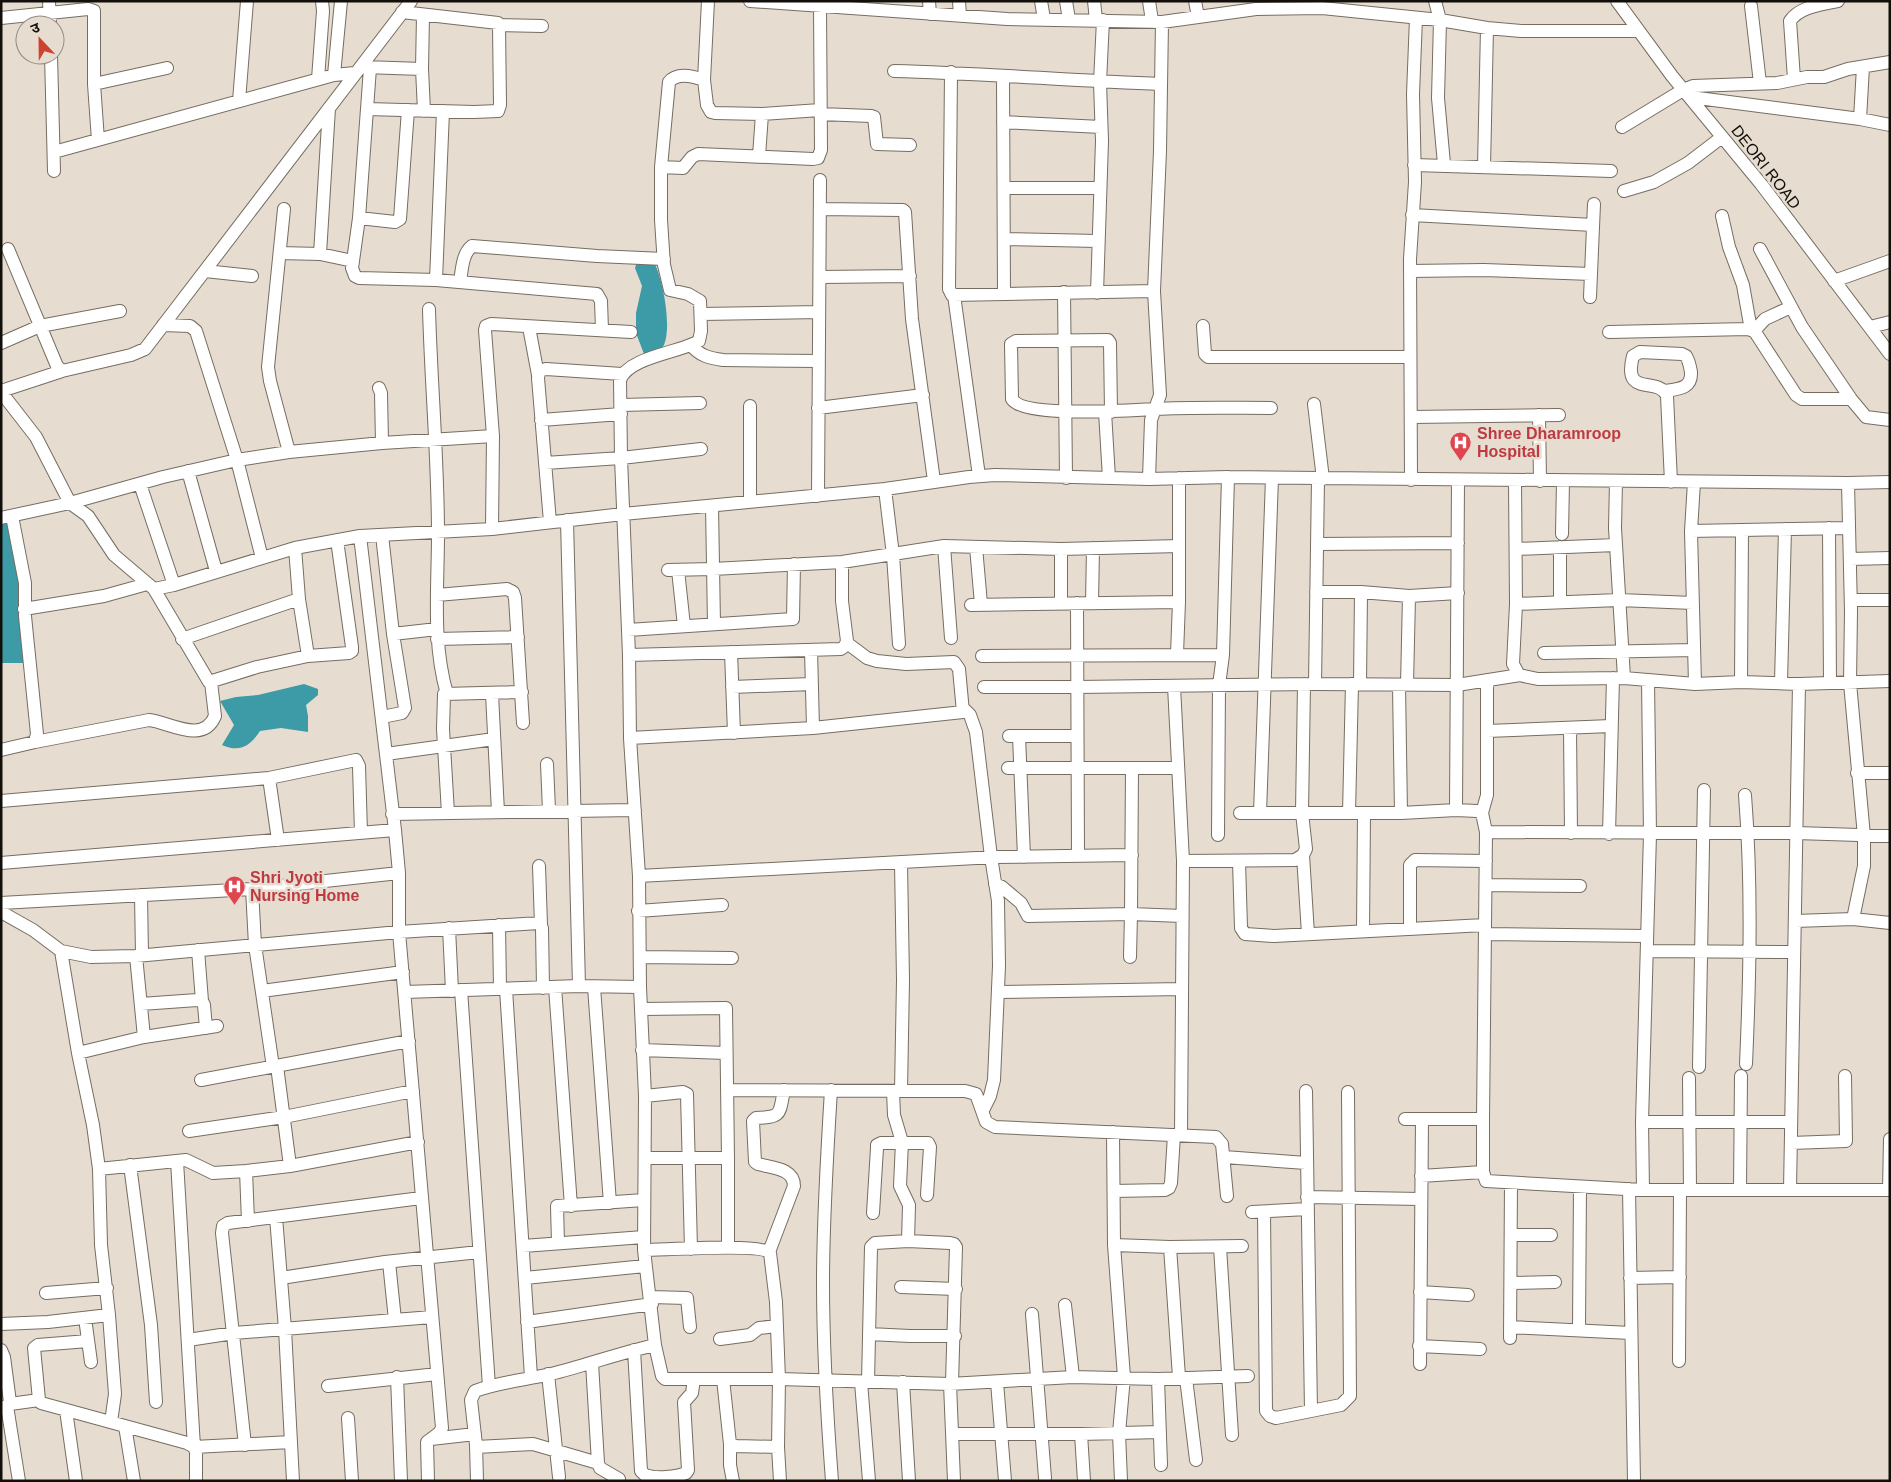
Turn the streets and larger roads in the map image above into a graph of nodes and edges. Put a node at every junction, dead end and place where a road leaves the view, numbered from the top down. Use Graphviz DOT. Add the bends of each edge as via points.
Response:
graph roads {
  1 [pos="247,1"];
  2 [pos="322,1"];
  3 [pos="341,1"];
  4 [pos="411,1"];
  5 [pos="708,1"];
  6 [pos="750,1"];
  7 [pos="929,1"];
  8 [pos="959,1"];
  9 [pos="1041,1"];
  10 [pos="1066,1"];
  11 [pos="1094,1"];
  12 [pos="1149,1"];
  13 [pos="1195,1"];
  14 [pos="1377,1"];
  15 [pos="1435,1"];
  16 [pos="1617,1"];
  17 [pos="1838,1"];
  18 [pos="1256,5"];
  19 [pos="1321,5"];
  20 [pos="892,6"];
  21 [pos="1751,6"];
  22 [pos="820,7"];
  23 [pos="402,12"];
  24 [pos="50,13"];
  25 [pos="930,14"];
  26 [pos="1380,14"];
  27 [pos="423,15"];
  28 [pos="960,16"];
  29 [pos="1198,17"];
  30 [pos="1,18"];
  31 [pos="1416,18"];
  32 [pos="1044,19"];
  33 [pos="1069,20"];
  34 [pos="1100,20"];
  35 [pos="1440,20"];
  36 [pos="1157,22"];
  37 [pos="499,25"];
  38 [pos="542,26"];
  39 [pos="1487,28"];
  40 [pos="1639,31"];
  41 [pos="1890,62"];
  42 [pos="51,65"];
  43 [pos="1863,67"];
  44 [pos="168,68"];
  45 [pos="361,69"];
  46 [pos="422,69"];
  47 [pos="894,71"];
  48 [pos="950,72"];
  49 [pos="334,75"];
  50 [pos="1003,76"];
  51 [pos="318,79"];
  52 [pos="1794,79"];
  53 [pos="704,80"];
  54 [pos="1100,82"];
  55 [pos="1760,83"];
  56 [pos="94,84"];
  57 [pos="1161,84"];
  58 [pos="1687,93"];
  59 [pos="239,101"];
  60 [pos="329,108"];
  61 [pos="367,109"];
  62 [pos="408,110"];
  63 [pos="424,110"];
  64 [pos="443,111"];
  65 [pos="820,112"];
  66 [pos="762,114"];
  67 [pos="1860,119"];
  68 [pos="1003,122"];
  69 [pos="1890,125"];
  70 [pos="1101,127"];
  71 [pos="1622,127"];
  72 [pos="1722,137"];
  73 [pos="98,140"];
  74 [pos="910,145"];
  75 [pos="54,152"];
  76 [pos="759,156"];
  77 [pos="1414,164"];
  78 [pos="1444,164"];
  79 [pos="661,167"];
  80 [pos="1484,167"];
  81 [pos="54,171"];
  82 [pos="1611,171"];
  83 [pos="820,180"];
  84 [pos="1004,188"];
  85 [pos="1100,188"];
  86 [pos="1624,191"];
  87 [pos="1594,204"];
  88 [pos="284,209"];
  89 [pos="820,209"];
  90 [pos="1412,215"];
  91 [pos="1722,216"];
  92 [pos="359,218"];
  93 [pos="1593,225"];
  94 [pos="1004,239"];
  95 [pos="1098,241"];
  96 [pos="8,249"];
  97 [pos="1760,250"];
  98 [pos="280,253"];
  99 [pos="320,254"];
  100 [pos="664,259"];
  101 [pos="353,261"];
  102 [pos="1890,261"];
  103 [pos="1410,271"];
  104 [pos="205,272"];
  105 [pos="1591,274"];
  106 [pos="252,276"];
  107 [pos="910,276"];
  108 [pos="820,277"];
  109 [pos="436,280"];
  110 [pos="1834,281"];
  111 [pos="460,282"];
  112 [pos="1064,292"];
  113 [pos="1154,292"];
  114 [pos="1097,293"];
  115 [pos="1004,294"];
  116 [pos="954,295"];
  117 [pos="1590,297"];
  118 [pos="1791,307"];
  119 [pos="429,309"];
  120 [pos="120,311"];
  121 [pos="819,312"];
  122 [pos="701,314"];
  123 [pos="1890,322"];
  124 [pos="163,325"];
  125 [pos="40,326"];
  126 [pos="1203,326"];
  127 [pos="529,327"];
  128 [pos="1870,327"];
  129 [pos="602,330"];
  130 [pos="1752,330"];
  131 [pos="631,332"];
  132 [pos="1609,332"];
  133 [pos="1064,340"];
  134 [pos="1,343"];
  135 [pos="691,345"];
  136 [pos="1890,354"];
  137 [pos="1410,357"];
  138 [pos="819,361"];
  139 [pos="62,371"];
  140 [pos="622,374"];
  141 [pos="538,375"];
  142 [pos="379,388"];
  143 [pos="1665,391"];
  144 [pos="1,392"];
  145 [pos="922,395"];
  146 [pos="1851,399"];
  147 [pos="700,402"];
  148 [pos="1314,404"];
  149 [pos="750,406"];
  150 [pos="6,407"];
  151 [pos="818,408"];
  152 [pos="1271,408"];
  153 [pos="1155,409"];
  154 [pos="621,410"];
  155 [pos="1064,411"];
  156 [pos="1108,412"];
  157 [pos="1539,415"];
  158 [pos="1559,415"];
  159 [pos="1410,417"];
  160 [pos="541,420"];
  161 [pos="1890,420"];
  162 [pos="493,436"];
  163 [pos="434,440"];
  164 [pos="382,443"];
  165 [pos="701,449"];
  166 [pos="289,452"];
  167 [pos="621,458"];
  168 [pos="237,460"];
  169 [pos="545,463"];
  170 [pos="188,471"];
  171 [pos="979,476"];
  172 [pos="1228,477"];
  173 [pos="1066,478"];
  174 [pos="1109,478"];
  175 [pos="1179,478"];
  176 [pos="1272,478"];
  177 [pos="1149,479"];
  178 [pos="1321,479"];
  179 [pos="1411,480"];
  180 [pos="1458,480"];
  181 [pos="934,481"];
  182 [pos="1515,481"];
  183 [pos="1540,481"];
  184 [pos="1563,481"];
  185 [pos="1616,481"];
  186 [pos="1671,482"];
  187 [pos="1694,482"];
  188 [pos="1890,482"];
  189 [pos="140,484"];
  190 [pos="1848,484"];
  191 [pos="885,490"];
  192 [pos="818,496"];
  193 [pos="750,502"];
  194 [pos="70,503"];
  195 [pos="712,506"];
  196 [pos="623,514"];
  197 [pos="7,517"];
  198 [pos="567,520"];
  199 [pos="550,522"];
  200 [pos="1829,528"];
  201 [pos="1849,528"];
  202 [pos="492,529"];
  203 [pos="1784,529"];
  204 [pos="1692,530"];
  205 [pos="1742,530"];
  206 [pos="438,533"];
  207 [pos="1562,534"];
  208 [pos="360,536"];
  209 [pos="382,536"];
  210 [pos="337,540"];
  211 [pos="1458,543"];
  212 [pos="1317,544"];
  213 [pos="1616,545"];
  214 [pos="944,546"];
  215 [pos="1180,546"];
  216 [pos="976,547"];
  217 [pos="1560,547"];
  218 [pos="294,548"];
  219 [pos="1094,548"];
  220 [pos="1061,549"];
  221 [pos="1516,549"];
  222 [pos="893,555"];
  223 [pos="262,558"];
  224 [pos="1890,558"];
  225 [pos="1850,559"];
  226 [pos="842,562"];
  227 [pos="794,564"];
  228 [pos="713,569"];
  229 [pos="216,571"];
  230 [pos="174,585"];
  231 [pos="151,587"];
  232 [pos="1316,592"];
  233 [pos="1361,592"];
  234 [pos="1458,593"];
  235 [pos="437,595"];
  236 [pos="1409,596"];
  237 [pos="299,599"];
  238 [pos="1619,600"];
  239 [pos="1851,600"];
  240 [pos="1890,600"];
  241 [pos="1179,602"];
  242 [pos="1560,602"];
  243 [pos="1061,603"];
  244 [pos="1077,603"];
  245 [pos="1092,603"];
  246 [pos="1693,603"];
  247 [pos="1516,604"];
  248 [pos="24,609"];
  249 [pos="714,624"];
  250 [pos="684,626"];
  251 [pos="628,630"];
  252 [pos="393,634"];
  253 [pos="437,634"];
  254 [pos="518,637"];
  255 [pos="951,638"];
  256 [pos="182,639"];
  257 [pos="847,643"];
  258 [pos="899,644"];
  259 [pos="811,650"];
  260 [pos="1694,650"];
  261 [pos="730,652"];
  262 [pos="1622,652"];
  263 [pos="1544,653"];
  264 [pos="1177,654"];
  265 [pos="1223,654"];
  266 [pos="629,655"];
  267 [pos="1077,655"];
  268 [pos="308,656"];
  269 [pos="982,656"];
  270 [pos="1520,675"];
  271 [pos="1618,678"];
  272 [pos="1487,680"];
  273 [pos="1648,680"];
  274 [pos="1890,681"];
  275 [pos="211,682"];
  276 [pos="1741,682"];
  277 [pos="1781,682"];
  278 [pos="1830,683"];
  279 [pos="1850,683"];
  280 [pos="812,684"];
  281 [pos="1266,684"];
  282 [pos="1309,684"];
  283 [pos="1356,684"];
  284 [pos="1695,684"];
  285 [pos="1799,684"];
  286 [pos="1219,685"];
  287 [pos="1403,685"];
  288 [pos="1457,685"];
  289 [pos="1174,686"];
  290 [pos="732,687"];
  291 [pos="984,687"];
  292 [pos="1077,688"];
  293 [pos="522,692"];
  294 [pos="447,694"];
  295 [pos="492,694"];
  296 [pos="964,709"];
  297 [pos="382,717"];
  298 [pos="523,723"];
  299 [pos="1611,726"];
  300 [pos="813,728"];
  301 [pos="1570,728"];
  302 [pos="1487,731"];
  303 [pos="734,732"];
  304 [pos="1077,736"];
  305 [pos="630,738"];
  306 [pos="494,739"];
  307 [pos="34,742"];
  308 [pos="445,747"];
  309 [pos="1,750"];
  310 [pos="386,754"];
  311 [pos="547,764"];
  312 [pos="1014,768"];
  313 [pos="1077,768"];
  314 [pos="1132,768"];
  315 [pos="1178,768"];
  316 [pos="1857,773"];
  317 [pos="1890,773"];
  318 [pos="269,778"];
  319 [pos="1704,790"];
  320 [pos="1745,795"];
  321 [pos="1,801"];
  322 [pos="549,810"];
  323 [pos="635,810"];
  324 [pos="1456,810"];
  325 [pos="574,811"];
  326 [pos="498,812"];
  327 [pos="448,813"];
  328 [pos="1240,813"];
  329 [pos="1260,813"];
  330 [pos="1302,813"];
  331 [pos="1349,813"];
  332 [pos="1364,813"];
  333 [pos="1401,813"];
  334 [pos="1482,813"];
  335 [pos="392,814"];
  336 [pos="395,830"];
  337 [pos="1486,832"];
  338 [pos="361,833"];
  339 [pos="1571,833"];
  340 [pos="1703,833"];
  341 [pos="1748,833"];
  342 [pos="1796,833"];
  343 [pos="1609,834"];
  344 [pos="1650,834"];
  345 [pos="1218,835"];
  346 [pos="1864,836"];
  347 [pos="1890,836"];
  348 [pos="278,840"];
  349 [pos="1132,855"];
  350 [pos="1078,856"];
  351 [pos="1303,856"];
  352 [pos="990,857"];
  353 [pos="1024,857"];
  354 [pos="1183,861"];
  355 [pos="1239,861"];
  356 [pos="1486,861"];
  357 [pos="1,863"];
  358 [pos="901,863"];
  359 [pos="539,866"];
  360 [pos="399,873"];
  361 [pos="639,876"];
  362 [pos="995,884"];
  363 [pos="1486,885"];
  364 [pos="1580,886"];
  365 [pos="252,889"];
  366 [pos="141,895"];
  367 [pos="1,903"];
  368 [pos="722,905"];
  369 [pos="638,911"];
  370 [pos="1,912"];
  371 [pos="1131,914"];
  372 [pos="1182,916"];
  373 [pos="1853,919"];
  374 [pos="1795,921"];
  375 [pos="1890,923"];
  376 [pos="541,925"];
  377 [pos="499,926"];
  378 [pos="449,928"];
  379 [pos="1410,928"];
  380 [pos="1485,929"];
  381 [pos="1363,930"];
  382 [pos="399,932"];
  383 [pos="1308,934"];
  384 [pos="1647,936"];
  385 [pos="255,945"];
  386 [pos="198,950"];
  387 [pos="61,951"];
  388 [pos="1647,951"];
  389 [pos="1701,951"];
  390 [pos="1751,952"];
  391 [pos="1794,952"];
  392 [pos="139,956"];
  393 [pos="640,957"];
  394 [pos="1130,957"];
  395 [pos="732,958"];
  396 [pos="403,972"];
  397 [pos="579,986"];
  398 [pos="549,987"];
  399 [pos="594,987"];
  400 [pos="640,987"];
  401 [pos="1182,988"];
  402 [pos="503,989"];
  403 [pos="456,990"];
  404 [pos="262,991"];
  405 [pos="405,992"];
  406 [pos="998,992"];
  407 [pos="202,1001"];
  408 [pos="141,1004"];
  409 [pos="642,1009"];
  410 [pos="144,1037"];
  411 [pos="409,1041"];
  412 [pos="642,1050"];
  413 [pos="726,1053"];
  414 [pos="78,1054"];
  415 [pos="1746,1064"];
  416 [pos="275,1066"];
  417 [pos="1699,1066"];
  418 [pos="1741,1076"];
  419 [pos="1845,1076"];
  420 [pos="1689,1078"];
  421 [pos="201,1080"];
  422 [pos="727,1090"];
  423 [pos="784,1090"];
  424 [pos="831,1090"];
  425 [pos="413,1091"];
  426 [pos="897,1091"];
  427 [pos="1306,1091"];
  428 [pos="1348,1092"];
  429 [pos="645,1096"];
  430 [pos="982,1110"];
  431 [pos="284,1117"];
  432 [pos="1405,1119"];
  433 [pos="1422,1119"];
  434 [pos="1483,1119"];
  435 [pos="1642,1122"];
  436 [pos="1690,1122"];
  437 [pos="1740,1122"];
  438 [pos="1791,1122"];
  439 [pos="189,1131"];
  440 [pos="1113,1132"];
  441 [pos="1178,1135"];
  442 [pos="1890,1139"];
  443 [pos="418,1142"];
  444 [pos="902,1142"];
  445 [pos="1791,1143"];
  446 [pos="1890,1144"];
  447 [pos="1224,1157"];
  448 [pos="645,1158"];
  449 [pos="689,1158"];
  450 [pos="728,1158"];
  451 [pos="177,1161"];
  452 [pos="1306,1164"];
  453 [pos="130,1165"];
  454 [pos="290,1166"];
  455 [pos="99,1169"];
  456 [pos="246,1171"];
  457 [pos="1483,1172"];
  458 [pos="1421,1176"];
  459 [pos="1511,1184"];
  460 [pos="1580,1187"];
  461 [pos="1629,1189"];
  462 [pos="1643,1190"];
  463 [pos="1685,1190"];
  464 [pos="1740,1190"];
  465 [pos="1790,1190"];
  466 [pos="1889,1190"];
  467 [pos="1114,1191"];
  468 [pos="927,1195"];
  469 [pos="1227,1196"];
  470 [pos="1349,1197"];
  471 [pos="421,1198"];
  472 [pos="1421,1198"];
  473 [pos="644,1200"];
  474 [pos="610,1203"];
  475 [pos="1307,1203"];
  476 [pos="571,1206"];
  477 [pos="873,1213"];
  478 [pos="276,1217"];
  479 [pos="248,1220"];
  480 [pos="1511,1235"];
  481 [pos="1551,1235"];
  482 [pos="644,1237"];
  483 [pos="908,1241"];
  484 [pos="558,1243"];
  485 [pos="1114,1245"];
  486 [pos="523,1246"];
  487 [pos="1220,1246"];
  488 [pos="1242,1246"];
  489 [pos="728,1247"];
  490 [pos="1170,1247"];
  491 [pos="691,1249"];
  492 [pos="644,1250"];
  493 [pos="479,1252"];
  494 [pos="769,1252"];
  495 [pos="427,1258"];
  496 [pos="389,1262"];
  497 [pos="645,1266"];
  498 [pos="281,1278"];
  499 [pos="525,1278"];
  500 [pos="1630,1278"];
  501 [pos="1680,1278"];
  502 [pos="1556,1282"];
  503 [pos="1510,1283"];
  504 [pos="901,1287"];
  505 [pos="107,1288"];
  506 [pos="956,1289"];
  507 [pos="1420,1292"];
  508 [pos="46,1293"];
  509 [pos="1468,1295"];
  510 [pos="651,1300"];
  511 [pos="1065,1305"];
  512 [pos="1032,1314"];
  513 [pos="109,1315"];
  514 [pos="432,1317"];
  515 [pos="85,1318"];
  516 [pos="395,1320"];
  517 [pos="527,1322"];
  518 [pos="1,1324"];
  519 [pos="777,1326"];
  520 [pos="690,1328"];
  521 [pos="285,1329"];
  522 [pos="1579,1329"];
  523 [pos="234,1333"];
  524 [pos="1631,1333"];
  525 [pos="868,1334"];
  526 [pos="955,1336"];
  527 [pos="720,1339"];
  528 [pos="188,1340"];
  529 [pos="88,1341"];
  530 [pos="655,1345"];
  531 [pos="1419,1346"];
  532 [pos="1480,1349"];
  533 [pos="634,1350"];
  534 [pos="1,1351"];
  535 [pos="1679,1360"];
  536 [pos="90,1362"];
  537 [pos="592,1363"];
  538 [pos="1420,1364"];
  539 [pos="437,1374"];
  540 [pos="548,1374"];
  541 [pos="1248,1376"];
  542 [pos="1228,1377"];
  543 [pos="396,1378"];
  544 [pos="531,1378"];
  545 [pos="1073,1378"];
  546 [pos="1124,1378"];
  547 [pos="1183,1378"];
  548 [pos="694,1379"];
  549 [pos="723,1379"];
  550 [pos="779,1379"];
  551 [pos="1037,1379"];
  552 [pos="1158,1379"];
  553 [pos="825,1380"];
  554 [pos="864,1382"];
  555 [pos="902,1382"];
  556 [pos="997,1382"];
  557 [pos="951,1383"];
  558 [pos="328,1386"];
  559 [pos="489,1386"];
  560 [pos="39,1400"];
  561 [pos="156,1402"];
  562 [pos="6,1406"];
  563 [pos="66,1410"];
  564 [pos="1311,1411"];
  565 [pos="348,1418"];
  566 [pos="110,1422"];
  567 [pos="125,1426"];
  568 [pos="1160,1432"];
  569 [pos="1000,1433"];
  570 [pos="1042,1433"];
  571 [pos="1119,1433"];
  572 [pos="475,1434"];
  573 [pos="952,1434"];
  574 [pos="1081,1434"];
  575 [pos="1232,1435"];
  576 [pos="431,1439"];
  577 [pos="291,1442"];
  578 [pos="730,1444"];
  579 [pos="245,1445"];
  580 [pos="194,1447"];
  581 [pos="476,1447"];
  582 [pos="778,1447"];
  583 [pos="556,1450"];
  584 [pos="1196,1460"];
  585 [pos="598,1463"];
  586 [pos="1161,1465"];
  587 [pos="558,1477"];
  588 [pos="647,1478"];
  589 [pos="1045,1478"];
  590 [pos="619,1479"];
  591 [pos="19,1481"];
  592 [pos="76,1481"];
  593 [pos="134,1481"];
  594 [pos="196,1481"];
  595 [pos="293,1481"];
  596 [pos="352,1481"];
  597 [pos="401,1481"];
  598 [pos="428,1481"];
  599 [pos="477,1481"];
  600 [pos="733,1481"];
  601 [pos="780,1481"];
  602 [pos="832,1481"];
  603 [pos="869,1481"];
  604 [pos="909,1481"];
  605 [pos="954,1481"];
  606 [pos="1005,1481"];
  607 [pos="1084,1481"];
  608 [pos="1121,1481"];
  609 [pos="1634,1481"];
  1 -- 59 [label="street"];
  2 -- 51 [label="street"];
  3 -- 49 [label="street"];
  4 -- 23 [label="street"];
  5 -- 53 [label="street"];
  6 -- 22 [label="street"];
  7 -- 25 [label="street"];
  8 -- 28 [label="street"];
  9 -- 32 [label="street"];
  10 -- 33 [label="street"];
  11 -- 34 [label="street"];
  12 -- 36 [label="street"];
  13 -- 29 [label="street"];
  14 -- 26 [label="street"];
  15 -- 35 [label="street"];
  16 -- 40 [label="street, DEORI ROAD"];
  17 -- 52 [label="street" via="1805,9 1790,21"];
  18 -- 19 [label="street"];
  18 -- 29 [label="street"];
  19 -- 26 [label="street"];
  20 -- 22 [label="street"];
  20 -- 25 [label="street"];
  21 -- 55 [label="street"];
  22 -- 65 [label="street"];
  23 -- 27 [label="street"];
  23 -- 45 [label="street"];
  24 -- 30 [label="street"];
  24 -- 56 [label="street" via="94,11"];
  25 -- 28 [label="street"];
  26 -- 31 [label="street"];
  27 -- 37 [label="street"];
  27 -- 46 [label="street"];
  28 -- 32 [label="street"];
  29 -- 36 [label="street"];
  31 -- 35 [label="street"];
  31 -- 77 [label="street"];
  32 -- 33 [label="street"];
  33 -- 34 [label="street"];
  34 -- 36 [label="street"];
  34 -- 54 [label="street"];
  35 -- 39 [label="street"];
  35 -- 78 [label="street" via="1438,98"];
  36 -- 57 [label="street"];
  37 -- 38 [label="street"];
  37 -- 64 [label="street" via="500,109 494,112"];
  39 -- 40 [label="street"];
  39 -- 80 [label="street"];
  40 -- 58 [label="street, DEORI ROAD"];
  41 -- 43 [label="street"];
  42 -- 75 [label="street"];
  43 -- 52 [label="street" via="1824,77"];
  43 -- 67 [label="street"];
  44 -- 56 [label="street"];
  45 -- 46 [label="street"];
  45 -- 49 [label="street"];
  45 -- 60 [label="street"];
  45 -- 61 [label="street"];
  46 -- 63 [label="street"];
  47 -- 48 [label="street"];
  48 -- 50 [label="street"];
  48 -- 116 [label="street" via="950,289"];
  49 -- 51 [label="street"];
  50 -- 54 [label="street"];
  50 -- 68 [label="street"];
  51 -- 59 [label="street"];
  52 -- 55 [label="street"];
  53 -- 66 [label="street" via="711,112"];
  53 -- 79 [label="street" via="678,76 669,82"];
  54 -- 57 [label="street"];
  54 -- 70 [label="street"];
  55 -- 58 [label="street" via="1693,86"];
  56 -- 73 [label="street"];
  57 -- 113 [label="street"];
  58 -- 67 [label="street"];
  58 -- 71 [label="street"];
  58 -- 72 [label="street, DEORI ROAD"];
  59 -- 73 [label="street"];
  60 -- 99 [label="street"];
  60 -- 104 [label="street"];
  61 -- 62 [label="street"];
  61 -- 92 [label="street"];
  62 -- 63 [label="street"];
  62 -- 92 [label="street" via="400,219 395,222"];
  63 -- 64 [label="street"];
  64 -- 109 [label="street"];
  65 -- 66 [label="street"];
  65 -- 74 [label="street" via="874,117 877,144"];
  65 -- 76 [label="street" via="821,150 818,158"];
  66 -- 76 [label="street"];
  67 -- 69 [label="street"];
  68 -- 70 [label="street"];
  68 -- 84 [label="street"];
  70 -- 85 [label="street"];
  72 -- 86 [label="street" via="1688,163 1654,182"];
  72 -- 110 [label="street, DEORI ROAD"];
  73 -- 75 [label="street"];
  75 -- 81 [label="street"];
  76 -- 79 [label="street" via="698,154 683,168"];
  77 -- 78 [label="street"];
  77 -- 90 [label="street"];
  78 -- 80 [label="street"];
  79 -- 100 [label="street"];
  80 -- 82 [label="street"];
  83 -- 89 [label="street"];
  84 -- 85 [label="street"];
  84 -- 94 [label="street"];
  85 -- 95 [label="street"];
  87 -- 93 [label="street"];
  88 -- 98 [label="street"];
  89 -- 107 [label="street" via="903,210 906,214"];
  89 -- 108 [label="street"];
  90 -- 93 [label="street"];
  90 -- 103 [label="street"];
  91 -- 130 [label="street" via="1743,285"];
  92 -- 101 [label="street"];
  93 -- 105 [label="street"];
  94 -- 95 [label="street"];
  94 -- 115 [label="street"];
  95 -- 114 [label="street"];
  96 -- 125 [label="street"];
  97 -- 118 [label="street"];
  98 -- 99 [label="street"];
  98 -- 166 [label="street" via="268,367"];
  99 -- 101 [label="street"];
  100 -- 111 [label="street" via="472,246 464,260"];
  100 -- 122 [label="street" via="670,290 697,298"];
  101 -- 109 [label="street" via="353,272 359,278"];
  102 -- 110 [label="street"];
  103 -- 105 [label="street"];
  103 -- 137 [label="street"];
  104 -- 106 [label="street"];
  104 -- 124 [label="street"];
  105 -- 117 [label="street"];
  107 -- 108 [label="street"];
  107 -- 145 [label="street"];
  108 -- 121 [label="street"];
  109 -- 111 [label="street"];
  110 -- 128 [label="street, DEORI ROAD"];
  111 -- 129 [label="street" via="597,294 601,301"];
  112 -- 114 [label="street"];
  112 -- 115 [label="street"];
  112 -- 133 [label="street"];
  113 -- 114 [label="street"];
  113 -- 153 [label="street" via="1160,395"];
  115 -- 116 [label="street"];
  116 -- 171 [label="street"];
  118 -- 130 [label="street" via="1773,314"];
  118 -- 146 [label="street"];
  119 -- 163 [label="street"];
  120 -- 125 [label="street"];
  121 -- 122 [label="street"];
  121 -- 138 [label="street"];
  122 -- 135 [label="street" via="699,341"];
  123 -- 128 [label="street"];
  124 -- 139 [label="street" via="142,351"];
  124 -- 168 [label="street" via="190,326 196,331"];
  125 -- 134 [label="street"];
  125 -- 139 [label="street"];
  126 -- 137 [label="street" via="1205,354 1210,357"];
  127 -- 129 [label="street"];
  127 -- 141 [label="street"];
  127 -- 162 [label="street" via="486,326"];
  128 -- 136 [label="street, DEORI ROAD"];
  129 -- 131 [label="street"];
  130 -- 132 [label="street"];
  130 -- 146 [label="street" via="1796,395 1802,399"];
  133 -- 155 [label="street"];
  133 -- 155 [label="street" via="1016,341 1010,347 1014,402"];
  133 -- 156 [label="street" via="1109,341"];
  135 -- 138 [label="street" via="698,354 723,360"];
  135 -- 140 [label="street" via="640,362"];
  137 -- 159 [label="street"];
  138 -- 151 [label="street"];
  139 -- 144 [label="street"];
  140 -- 141 [label="street" via="546,369"];
  140 -- 154 [label="street"];
  141 -- 160 [label="street"];
  142 -- 164 [label="street"];
  143 -- 143 [label="street" via="1681,388 1690,382 1686,356 1640,352 1633,356 1634,381"];
  143 -- 186 [label="street"];
  144 -- 150 [label="street"];
  145 -- 151 [label="street"];
  145 -- 181 [label="street"];
  146 -- 161 [label="street" via="1866,418"];
  147 -- 154 [label="street"];
  148 -- 178 [label="street"];
  149 -- 193 [label="street"];
  150 -- 194 [label="street" via="36,437"];
  151 -- 192 [label="street"];
  152 -- 153 [label="street"];
  153 -- 156 [label="street"];
  153 -- 177 [label="street" via="1151,420"];
  154 -- 160 [label="street"];
  154 -- 167 [label="street"];
  155 -- 156 [label="street"];
  155 -- 173 [label="street"];
  156 -- 174 [label="street"];
  157 -- 158 [label="street"];
  157 -- 159 [label="street"];
  157 -- 183 [label="street"];
  159 -- 179 [label="street"];
  160 -- 169 [label="street"];
  162 -- 163 [label="street"];
  162 -- 202 [label="street"];
  163 -- 164 [label="street"];
  163 -- 206 [label="street"];
  164 -- 166 [label="street"];
  165 -- 167 [label="street"];
  166 -- 168 [label="street"];
  167 -- 169 [label="street"];
  167 -- 196 [label="street"];
  168 -- 170 [label="street"];
  168 -- 223 [label="street"];
  169 -- 199 [label="street"];
  170 -- 189 [label="street"];
  170 -- 229 [label="street"];
  171 -- 173 [label="street"];
  171 -- 181 [label="street"];
  172 -- 175 [label="street"];
  172 -- 176 [label="street"];
  172 -- 265 [label="street"];
  173 -- 174 [label="street"];
  174 -- 177 [label="street"];
  175 -- 177 [label="street"];
  175 -- 215 [label="street"];
  176 -- 178 [label="street"];
  176 -- 281 [label="street"];
  178 -- 179 [label="street"];
  178 -- 212 [label="street"];
  179 -- 180 [label="street"];
  180 -- 182 [label="street"];
  180 -- 211 [label="street"];
  181 -- 191 [label="street"];
  182 -- 183 [label="street"];
  182 -- 221 [label="street"];
  183 -- 184 [label="street"];
  184 -- 185 [label="street"];
  184 -- 207 [label="street"];
  185 -- 186 [label="street"];
  185 -- 213 [label="street"];
  186 -- 187 [label="street"];
  187 -- 190 [label="street"];
  187 -- 204 [label="street"];
  188 -- 190 [label="street"];
  189 -- 194 [label="street"];
  189 -- 230 [label="street"];
  190 -- 201 [label="street"];
  191 -- 192 [label="street"];
  191 -- 222 [label="street"];
  192 -- 193 [label="street"];
  193 -- 195 [label="street"];
  194 -- 197 [label="street"];
  194 -- 231 [label="street" via="88,516 114,555"];
  195 -- 196 [label="street"];
  195 -- 228 [label="street"];
  196 -- 198 [label="street"];
  196 -- 251 [label="street"];
  197 -- 248 [label="street" via="25,583"];
  198 -- 199 [label="street"];
  198 -- 325 [label="street"];
  199 -- 202 [label="street"];
  200 -- 201 [label="street"];
  200 -- 203 [label="street"];
  200 -- 278 [label="street"];
  201 -- 225 [label="street"];
  202 -- 206 [label="street"];
  203 -- 205 [label="street"];
  203 -- 277 [label="street"];
  204 -- 205 [label="street"];
  204 -- 246 [label="street"];
  205 -- 276 [label="street"];
  206 -- 209 [label="street"];
  206 -- 235 [label="street"];
  208 -- 209 [label="street"];
  208 -- 210 [label="street"];
  208 -- 297 [label="street"];
  209 -- 252 [label="street"];
  210 -- 218 [label="street"];
  210 -- 268 [label="street" via="352,651"];
  211 -- 212 [label="street"];
  211 -- 234 [label="street"];
  212 -- 232 [label="street"];
  213 -- 217 [label="street"];
  213 -- 238 [label="street"];
  214 -- 216 [label="street"];
  214 -- 222 [label="street"];
  214 -- 255 [label="street"];
  215 -- 219 [label="street"];
  215 -- 241 [label="street"];
  216 -- 220 [label="street"];
  216 -- 243 [label="street" via="976,604"];
  217 -- 221 [label="street"];
  217 -- 242 [label="street"];
  218 -- 223 [label="street"];
  218 -- 237 [label="street"];
  219 -- 220 [label="street"];
  219 -- 245 [label="street"];
  220 -- 243 [label="street"];
  221 -- 247 [label="street"];
  222 -- 226 [label="street"];
  222 -- 258 [label="street"];
  223 -- 229 [label="street"];
  224 -- 225 [label="street"];
  225 -- 239 [label="street"];
  226 -- 227 [label="street"];
  226 -- 257 [label="street"];
  227 -- 228 [label="street"];
  227 -- 249 [label="street" via="793,620"];
  228 -- 249 [label="street"];
  228 -- 250 [label="street" via="673,570"];
  229 -- 230 [label="street"];
  230 -- 231 [label="street"];
  231 -- 248 [label="street"];
  231 -- 256 [label="street"];
  232 -- 233 [label="street"];
  232 -- 282 [label="street"];
  233 -- 236 [label="street"];
  233 -- 283 [label="street"];
  234 -- 236 [label="street"];
  234 -- 288 [label="street"];
  235 -- 253 [label="street"];
  235 -- 254 [label="street" via="510,590 515,598"];
  236 -- 287 [label="street"];
  237 -- 256 [label="street"];
  237 -- 268 [label="street"];
  238 -- 242 [label="street"];
  238 -- 246 [label="street"];
  238 -- 262 [label="street"];
  239 -- 240 [label="street"];
  239 -- 279 [label="street"];
  241 -- 245 [label="street"];
  241 -- 264 [label="street"];
  242 -- 247 [label="street"];
  243 -- 244 [label="street"];
  244 -- 245 [label="street"];
  244 -- 267 [label="street"];
  246 -- 260 [label="street"];
  247 -- 270 [label="street" via="1514,664"];
  248 -- 307 [label="street" via="37,734"];
  249 -- 250 [label="street"];
  250 -- 251 [label="street"];
  251 -- 266 [label="street"];
  252 -- 253 [label="street"];
  252 -- 297 [label="street" via="405,710"];
  253 -- 254 [label="street"];
  253 -- 294 [label="street"];
  254 -- 293 [label="street"];
  256 -- 275 [label="street"];
  257 -- 259 [label="street" via="841,649"];
  257 -- 296 [label="street" via="867,658 877,661 906,664 954,662 959,669"];
  259 -- 261 [label="street"];
  259 -- 280 [label="street"];
  260 -- 262 [label="street"];
  260 -- 284 [label="street"];
  261 -- 266 [label="street"];
  261 -- 290 [label="street"];
  262 -- 263 [label="street"];
  262 -- 271 [label="street"];
  264 -- 265 [label="street"];
  264 -- 267 [label="street"];
  265 -- 286 [label="street"];
  266 -- 305 [label="street"];
  267 -- 269 [label="street"];
  267 -- 292 [label="street"];
  268 -- 275 [label="street" via="257,666"];
  270 -- 271 [label="street" via="1538,679"];
  270 -- 272 [label="street"];
  271 -- 273 [label="street"];
  271 -- 299 [label="street"];
  272 -- 288 [label="street"];
  272 -- 302 [label="street"];
  273 -- 284 [label="street"];
  273 -- 344 [label="street"];
  274 -- 279 [label="street"];
  275 -- 307 [label="street" via="215,716 209,725 202,728 182,730 149,720"];
  276 -- 277 [label="street"];
  276 -- 284 [label="street"];
  277 -- 285 [label="street"];
  278 -- 279 [label="street"];
  278 -- 285 [label="street"];
  279 -- 316 [label="street"];
  280 -- 290 [label="street"];
  280 -- 300 [label="street"];
  281 -- 282 [label="street"];
  281 -- 286 [label="street"];
  281 -- 329 [label="street"];
  282 -- 283 [label="street"];
  282 -- 330 [label="street"];
  283 -- 287 [label="street"];
  283 -- 331 [label="street"];
  285 -- 342 [label="street"];
  286 -- 289 [label="street"];
  286 -- 345 [label="street"];
  287 -- 288 [label="street"];
  287 -- 333 [label="street"];
  288 -- 324 [label="street"];
  289 -- 292 [label="street"];
  289 -- 315 [label="street"];
  290 -- 303 [label="street"];
  291 -- 292 [label="street"];
  292 -- 304 [label="street"];
  293 -- 295 [label="street"];
  293 -- 298 [label="street"];
  294 -- 295 [label="street"];
  294 -- 308 [label="street" via="443,698"];
  295 -- 306 [label="street"];
  296 -- 300 [label="street" via="960,713"];
  296 -- 352 [label="street" via="970,715 976,732"];
  297 -- 310 [label="street"];
  299 -- 301 [label="street"];
  299 -- 343 [label="street"];
  300 -- 303 [label="street"];
  301 -- 302 [label="street"];
  301 -- 339 [label="street"];
  302 -- 334 [label="street" via="1487,795"];
  303 -- 305 [label="street"];
  304 -- 312 [label="street" via="1014,736"];
  304 -- 313 [label="street"];
  305 -- 323 [label="street"];
  306 -- 308 [label="street"];
  306 -- 326 [label="street"];
  307 -- 309 [label="street"];
  308 -- 310 [label="street"];
  308 -- 327 [label="street"];
  310 -- 335 [label="street"];
  311 -- 322 [label="street"];
  312 -- 313 [label="street"];
  312 -- 353 [label="street"];
  313 -- 314 [label="street"];
  313 -- 350 [label="street"];
  314 -- 315 [label="street"];
  314 -- 349 [label="street"];
  315 -- 354 [label="street"];
  316 -- 317 [label="street"];
  316 -- 346 [label="street"];
  318 -- 321 [label="street"];
  318 -- 338 [label="street" via="356,760 359,766"];
  318 -- 348 [label="street"];
  319 -- 340 [label="street"];
  320 -- 341 [label="street"];
  322 -- 325 [label="street"];
  322 -- 326 [label="street"];
  323 -- 325 [label="street"];
  323 -- 361 [label="street"];
  324 -- 333 [label="street"];
  324 -- 334 [label="street"];
  325 -- 397 [label="street"];
  326 -- 327 [label="street"];
  327 -- 335 [label="street"];
  328 -- 329 [label="street"];
  329 -- 330 [label="street"];
  330 -- 331 [label="street"];
  330 -- 351 [label="street" via="1306,849"];
  331 -- 332 [label="street"];
  332 -- 333 [label="street"];
  332 -- 381 [label="street"];
  334 -- 337 [label="street"];
  335 -- 336 [label="street"];
  336 -- 338 [label="street"];
  336 -- 360 [label="street"];
  337 -- 339 [label="street"];
  337 -- 356 [label="street"];
  338 -- 348 [label="street"];
  339 -- 343 [label="street"];
  340 -- 341 [label="street"];
  340 -- 344 [label="street"];
  340 -- 389 [label="street"];
  341 -- 342 [label="street"];
  341 -- 390 [label="street"];
  342 -- 346 [label="street"];
  342 -- 374 [label="street"];
  343 -- 344 [label="street"];
  344 -- 384 [label="street"];
  346 -- 347 [label="street"];
  346 -- 373 [label="street" via="1864,866"];
  348 -- 357 [label="street"];
  349 -- 350 [label="street"];
  349 -- 371 [label="street"];
  350 -- 353 [label="street"];
  351 -- 355 [label="street" via="1295,860"];
  351 -- 383 [label="street"];
  352 -- 353 [label="street"];
  352 -- 358 [label="street"];
  352 -- 362 [label="street"];
  354 -- 355 [label="street"];
  354 -- 372 [label="street"];
  355 -- 383 [label="street" via="1243,933 1274,936"];
  356 -- 363 [label="street"];
  356 -- 379 [label="street" via="1412,862"];
  358 -- 361 [label="street"];
  358 -- 426 [label="street" via="903,980"];
  359 -- 376 [label="street"];
  360 -- 365 [label="street"];
  360 -- 382 [label="street"];
  361 -- 369 [label="street"];
  362 -- 371 [label="street" via="1021,904 1028,916"];
  362 -- 406 [label="street" via="998,901"];
  363 -- 364 [label="street"];
  363 -- 380 [label="street"];
  365 -- 366 [label="street"];
  365 -- 385 [label="street"];
  366 -- 367 [label="street"];
  366 -- 392 [label="street"];
  368 -- 369 [label="street"];
  369 -- 393 [label="street"];
  370 -- 387 [label="street"];
  371 -- 372 [label="street"];
  371 -- 394 [label="street"];
  372 -- 401 [label="street"];
  373 -- 374 [label="street"];
  373 -- 375 [label="street"];
  374 -- 391 [label="street"];
  376 -- 377 [label="street"];
  376 -- 398 [label="street"];
  377 -- 378 [label="street"];
  377 -- 402 [label="street"];
  378 -- 382 [label="street"];
  378 -- 403 [label="street"];
  379 -- 380 [label="street"];
  379 -- 381 [label="street"];
  380 -- 384 [label="street"];
  380 -- 434 [label="street"];
  381 -- 383 [label="street"];
  382 -- 385 [label="street"];
  382 -- 396 [label="street"];
  384 -- 388 [label="street"];
  385 -- 386 [label="street"];
  385 -- 404 [label="street"];
  386 -- 392 [label="street"];
  386 -- 407 [label="street"];
  387 -- 392 [label="street" via="91,957"];
  387 -- 414 [label="street"];
  388 -- 389 [label="street"];
  388 -- 435 [label="street"];
  389 -- 390 [label="street"];
  389 -- 417 [label="street"];
  390 -- 391 [label="street"];
  390 -- 415 [label="street"];
  391 -- 438 [label="street"];
  392 -- 408 [label="street"];
  393 -- 395 [label="street"];
  393 -- 400 [label="street"];
  396 -- 404 [label="street"];
  396 -- 405 [label="street"];
  397 -- 398 [label="street"];
  397 -- 399 [label="street"];
  398 -- 402 [label="street"];
  398 -- 476 [label="street"];
  399 -- 400 [label="street"];
  399 -- 474 [label="street"];
  400 -- 409 [label="street"];
  401 -- 406 [label="street"];
  401 -- 441 [label="street"];
  402 -- 403 [label="street"];
  402 -- 486 [label="street"];
  403 -- 405 [label="street"];
  403 -- 493 [label="street"];
  404 -- 416 [label="street"];
  405 -- 411 [label="street"];
  406 -- 430 [label="street" via="993,1087"];
  407 -- 408 [label="street"];
  407 -- 410 [label="street" via="211,1027"];
  408 -- 410 [label="street"];
  409 -- 412 [label="street"];
  409 -- 413 [label="street" via="726,1008"];
  410 -- 414 [label="street"];
  411 -- 416 [label="street"];
  411 -- 425 [label="street"];
  412 -- 413 [label="street"];
  412 -- 429 [label="street"];
  413 -- 422 [label="street"];
  414 -- 455 [label="street"];
  416 -- 421 [label="street"];
  416 -- 431 [label="street"];
  418 -- 437 [label="street"];
  419 -- 445 [label="street" via="1846,1142"];
  420 -- 436 [label="street"];
  422 -- 423 [label="street"];
  422 -- 450 [label="street"];
  423 -- 424 [label="street"];
  423 -- 494 [label="street" via="779,1113 753,1121 755,1162 786,1171 794,1182"];
  424 -- 426 [label="street"];
  424 -- 553 [label="street" via="824,1225"];
  425 -- 431 [label="street"];
  425 -- 443 [label="street"];
  426 -- 430 [label="street" via="972,1091 980,1099"];
  426 -- 444 [label="street" via="894,1115"];
  427 -- 452 [label="street"];
  428 -- 470 [label="street"];
  429 -- 448 [label="street"];
  429 -- 449 [label="street" via="687,1094"];
  430 -- 440 [label="street" via="986,1122 995,1127"];
  431 -- 439 [label="street"];
  431 -- 454 [label="street"];
  432 -- 433 [label="street"];
  433 -- 434 [label="street"];
  433 -- 458 [label="street"];
  434 -- 457 [label="street"];
  435 -- 436 [label="street"];
  435 -- 462 [label="street"];
  436 -- 437 [label="street"];
  436 -- 463 [label="street"];
  437 -- 438 [label="street"];
  437 -- 464 [label="street"];
  438 -- 445 [label="street"];
  440 -- 441 [label="street"];
  440 -- 467 [label="street"];
  441 -- 447 [label="street" via="1216,1138 1222,1144"];
  441 -- 467 [label="street" via="1169,1188"];
  442 -- 446 [label="street"];
  443 -- 454 [label="street"];
  443 -- 471 [label="street"];
  444 -- 468 [label="street" via="927,1142 930,1145"];
  444 -- 477 [label="street" via="877,1145"];
  444 -- 483 [label="street" via="900,1186 909,1205"];
  445 -- 465 [label="street"];
  446 -- 466 [label="street"];
  447 -- 452 [label="street"];
  447 -- 469 [label="street"];
  448 -- 449 [label="street"];
  448 -- 473 [label="street"];
  449 -- 450 [label="street"];
  449 -- 491 [label="street"];
  450 -- 489 [label="street"];
  451 -- 453 [label="street"];
  451 -- 456 [label="street" via="191,1161 213,1173"];
  451 -- 528 [label="street"];
  452 -- 475 [label="street"];
  453 -- 455 [label="street"];
  453 -- 561 [label="street" via="151,1325"];
  454 -- 456 [label="street"];
  455 -- 505 [label="street" via="101,1245"];
  456 -- 479 [label="street"];
  457 -- 458 [label="street"];
  457 -- 459 [label="street" via="1486,1181"];
  458 -- 472 [label="street"];
  459 -- 460 [label="street"];
  459 -- 480 [label="street"];
  460 -- 461 [label="street"];
  460 -- 522 [label="street"];
  461 -- 462 [label="street"];
  461 -- 500 [label="street"];
  462 -- 463 [label="street"];
  463 -- 464 [label="street"];
  463 -- 501 [label="street"];
  464 -- 465 [label="street"];
  465 -- 466 [label="street"];
  467 -- 485 [label="street"];
  470 -- 472 [label="street"];
  470 -- 475 [label="street"];
  470 -- 564 [label="street" via="1350,1396 1341,1405"];
  471 -- 478 [label="street"];
  471 -- 495 [label="street"];
  472 -- 507 [label="street"];
  473 -- 474 [label="street"];
  473 -- 482 [label="street"];
  474 -- 476 [label="street"];
  475 -- 564 [label="street"];
  475 -- 564 [label="street" via="1258,1212 1266,1411 1276,1418"];
  476 -- 484 [label="street" via="556,1207"];
  478 -- 479 [label="street"];
  478 -- 498 [label="street"];
  479 -- 523 [label="street" via="228,1223 222,1228"];
  480 -- 481 [label="street"];
  480 -- 503 [label="street"];
  482 -- 484 [label="street"];
  482 -- 492 [label="street"];
  483 -- 506 [label="street" via="956,1245"];
  483 -- 525 [label="street" via="875,1243 871,1247"];
  484 -- 486 [label="street"];
  485 -- 490 [label="street"];
  485 -- 546 [label="street"];
  486 -- 499 [label="street"];
  487 -- 488 [label="street"];
  487 -- 490 [label="street"];
  487 -- 542 [label="street"];
  489 -- 491 [label="street"];
  489 -- 494 [label="street" via="761,1248"];
  490 -- 547 [label="street"];
  491 -- 492 [label="street"];
  492 -- 497 [label="street"];
  493 -- 495 [label="street"];
  493 -- 559 [label="street"];
  494 -- 519 [label="street"];
  495 -- 496 [label="street"];
  495 -- 514 [label="street"];
  496 -- 498 [label="street"];
  496 -- 516 [label="street"];
  497 -- 499 [label="street"];
  497 -- 510 [label="street"];
  498 -- 521 [label="street"];
  499 -- 517 [label="street"];
  500 -- 501 [label="street"];
  500 -- 524 [label="street"];
  501 -- 535 [label="street"];
  502 -- 503 [label="street"];
  503 -- 522 [label="street" via="1510,1332"];
  504 -- 506 [label="street"];
  505 -- 508 [label="street"];
  505 -- 513 [label="street"];
  506 -- 526 [label="street"];
  507 -- 509 [label="street"];
  507 -- 531 [label="street"];
  510 -- 517 [label="street"];
  510 -- 520 [label="street" via="687,1298"];
  510 -- 530 [label="street"];
  511 -- 545 [label="street"];
  512 -- 551 [label="street"];
  513 -- 515 [label="street"];
  513 -- 566 [label="street" via="115,1394"];
  514 -- 516 [label="street"];
  514 -- 539 [label="street"];
  515 -- 518 [label="street"];
  515 -- 529 [label="street"];
  516 -- 521 [label="street"];
  517 -- 544 [label="street"];
  519 -- 527 [label="street" via="759,1328 750,1335"];
  519 -- 550 [label="street"];
  521 -- 523 [label="street"];
  521 -- 577 [label="street"];
  522 -- 524 [label="street"];
  523 -- 528 [label="street"];
  523 -- 579 [label="street"];
  524 -- 609 [label="street"];
  525 -- 526 [label="street"];
  525 -- 554 [label="street"];
  526 -- 557 [label="street"];
  528 -- 580 [label="street"];
  529 -- 536 [label="street"];
  529 -- 560 [label="street" via="34,1348"];
  530 -- 533 [label="street"];
  530 -- 548 [label="street" via="663,1378"];
  531 -- 532 [label="street"];
  531 -- 538 [label="street"];
  533 -- 537 [label="street"];
  533 -- 588 [label="street" via="641,1471"];
  534 -- 562 [label="street" via="4,1356"];
  537 -- 540 [label="street"];
  537 -- 585 [label="street"];
  539 -- 543 [label="street"];
  539 -- 576 [label="street" via="442,1428 440,1434"];
  540 -- 544 [label="street"];
  540 -- 583 [label="street"];
  541 -- 542 [label="street"];
  542 -- 547 [label="street"];
  542 -- 575 [label="street"];
  543 -- 558 [label="street"];
  543 -- 597 [label="street"];
  544 -- 559 [label="street"];
  545 -- 546 [label="street"];
  545 -- 551 [label="street"];
  546 -- 552 [label="street"];
  546 -- 571 [label="street"];
  547 -- 552 [label="street"];
  547 -- 584 [label="street"];
  548 -- 549 [label="street"];
  548 -- 588 [label="street" via="692,1393 684,1402 688,1470 682,1475"];
  549 -- 550 [label="street"];
  549 -- 578 [label="street"];
  550 -- 553 [label="street"];
  550 -- 582 [label="street"];
  551 -- 556 [label="street"];
  551 -- 570 [label="street"];
  552 -- 568 [label="street"];
  553 -- 554 [label="street"];
  553 -- 602 [label="street"];
  554 -- 555 [label="street"];
  554 -- 603 [label="street"];
  555 -- 557 [label="street"];
  555 -- 604 [label="street"];
  556 -- 557 [label="street"];
  556 -- 569 [label="street"];
  557 -- 573 [label="street"];
  559 -- 572 [label="street" via="475,1392 472,1397"];
  560 -- 562 [label="street"];
  560 -- 563 [label="street" via="44,1405"];
  562 -- 591 [label="street"];
  563 -- 566 [label="street"];
  563 -- 592 [label="street"];
  565 -- 596 [label="street"];
  566 -- 567 [label="street"];
  567 -- 580 [label="street"];
  567 -- 593 [label="street"];
  568 -- 571 [label="street"];
  568 -- 586 [label="street"];
  569 -- 570 [label="street"];
  569 -- 573 [label="street"];
  569 -- 606 [label="street"];
  570 -- 574 [label="street"];
  570 -- 589 [label="street"];
  571 -- 574 [label="street"];
  571 -- 608 [label="street"];
  572 -- 576 [label="street"];
  572 -- 581 [label="street"];
  573 -- 605 [label="street"];
  574 -- 607 [label="street"];
  576 -- 598 [label="street" via="427,1442"];
  577 -- 579 [label="street"];
  577 -- 595 [label="street"];
  578 -- 582 [label="street"];
  578 -- 600 [label="street"];
  579 -- 580 [label="street"];
  580 -- 594 [label="street"];
  581 -- 583 [label="street" via="533,1444"];
  581 -- 599 [label="street"];
  582 -- 601 [label="street"];
  583 -- 585 [label="street"];
  583 -- 587 [label="street"];
  585 -- 590 [label="street" via="600,1468"];
}
